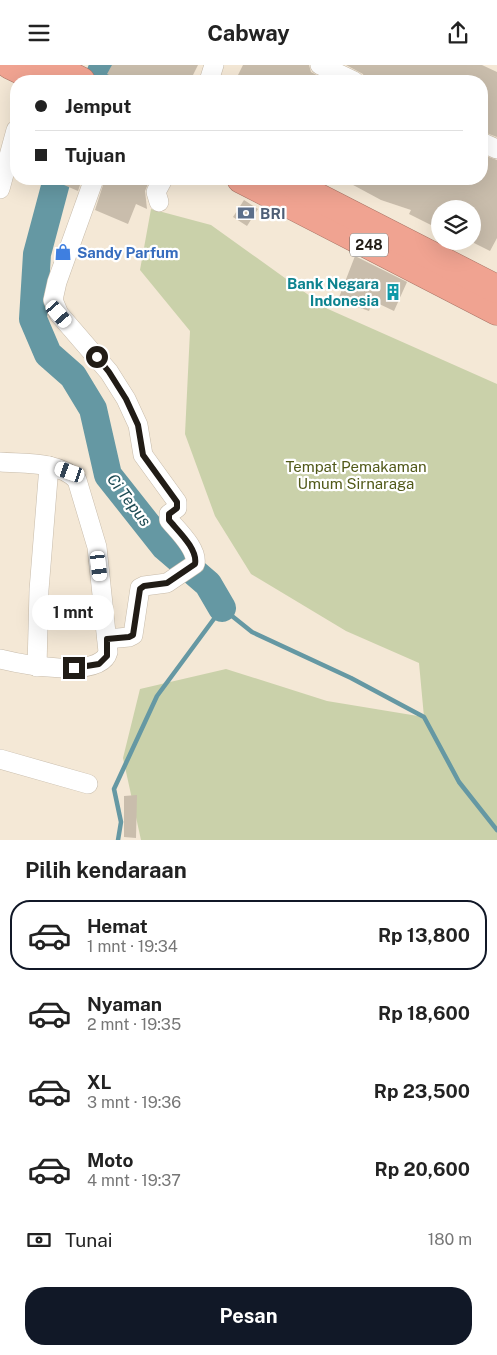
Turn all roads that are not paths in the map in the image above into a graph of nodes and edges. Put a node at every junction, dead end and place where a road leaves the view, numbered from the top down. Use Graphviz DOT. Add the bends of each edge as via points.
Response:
graph roads {
  1 [pos="320,65"];
  2 [pos="341,75"];
  3 [pos="10,135"];
  4 [pos="92,185"];
  5 [pos="160,185"];
  6 [pos="253,185"];
  7 [pos="294,185"];
  8 [pos="0,189"];
  9 [pos="159,202"];
  10 [pos="497,289"];
  11 [pos="497,311"];
  12 [pos="0,462"];
  13 [pos="49,466"];
  14 [pos="107,639"];
  15 [pos="0,659"];
  16 [pos="37,667"];
  17 [pos="0,759"];
  18 [pos="88,784"];
  1 -- 2 [label="street"];
  3 -- 8 [label="street"];
  4 -- 14 [label="street" via="53,300 59,314 109,372 126,399 138,425 143,455 177,502 169,520 188,543 196,560 167,583 140,589 133,635"];
  5 -- 9 [label="street" via="156,192"];
  6 -- 11 [label="highway, 248"];
  7 -- 10 [label="highway, 248"];
  12 -- 13 [label="street"];
  13 -- 14 [label="street" via="70,472 77,480 97,547"];
  13 -- 16 [label="street" via="39,589"];
  14 -- 16 [label="street" via="107,656 99,664 74,668"];
  15 -- 16 [label="street"];
  17 -- 18 [label="street"];
}
